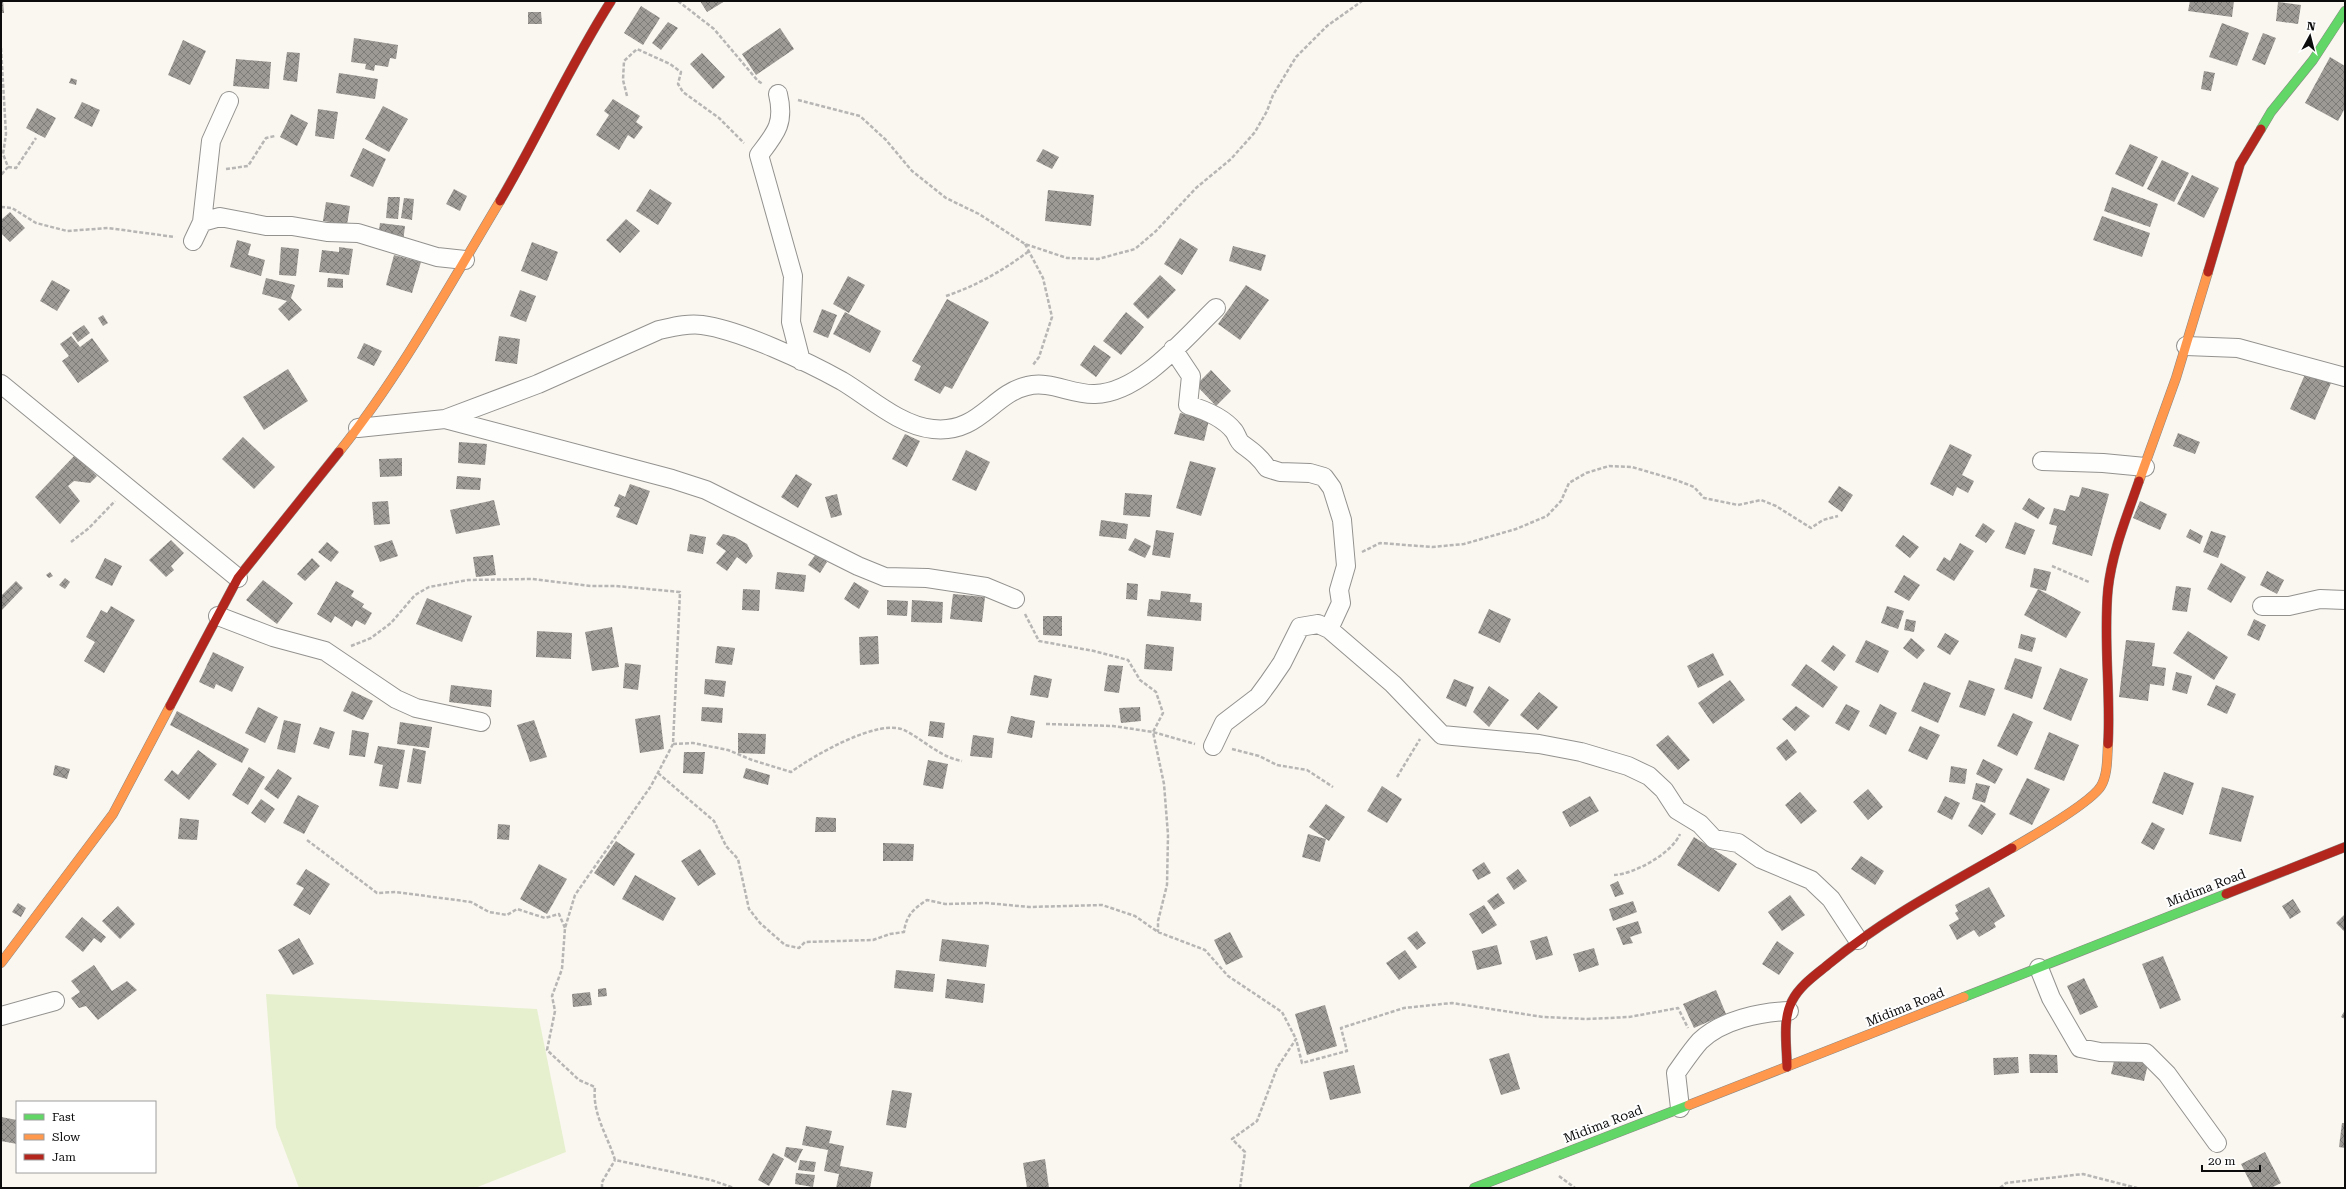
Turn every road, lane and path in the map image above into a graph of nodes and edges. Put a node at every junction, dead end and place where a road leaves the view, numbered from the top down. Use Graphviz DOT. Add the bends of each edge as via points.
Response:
graph roads {
  1 [pos="611,1"];
  2 [pos="678,1"];
  3 [pos="1362,1"];
  4 [pos="2345,11"];
  5 [pos="1,48"];
  6 [pos="778,94"];
  7 [pos="627,96"];
  8 [pos="229,101"];
  9 [pos="275,136"];
  10 [pos="36,138"];
  11 [pos="759,155"];
  12 [pos="8,167"];
  13 [pos="1,174"];
  14 [pos="208,174"];
  15 [pos="1,207"];
  16 [pos="202,222"];
  17 [pos="193,240"];
  18 [pos="1025,244"];
  19 [pos="1029,252"];
  20 [pos="465,260"];
  21 [pos="946,296"];
  22 [pos="1216,308"];
  23 [pos="2186,346"];
  24 [pos="1173,349"];
  25 [pos="801,361"];
  26 [pos="1030,368"];
  27 [pos="2345,376"];
  28 [pos="1,384"];
  29 [pos="445,419"];
  30 [pos="358,428"];
  31 [pos="2042,461"];
  32 [pos="2145,467"];
  33 [pos="128,487"];
  34 [pos="1838,516"];
  35 [pos="71,542"];
  36 [pos="1346,564"];
  37 [pos="2052,566"];
  38 [pos="238,578"];
  39 [pos="2108,588"];
  40 [pos="1015,599"];
  41 [pos="2345,600"];
  42 [pos="2262,606"];
  43 [pos="218,616"];
  44 [pos="1329,629"];
  45 [pos="325,651"];
  46 [pos="481,722"];
  47 [pos="1046,724"];
  48 [pos="1432,726"];
  49 [pos="1153,732"];
  50 [pos="674,744"];
  51 [pos="1213,746"];
  52 [pos="962,761"];
  53 [pos="658,773"];
  54 [pos="1396,777"];
  55 [pos="1333,787"];
  56 [pos="1677,810"];
  57 [pos="307,840"];
  58 [pos="2345,847"];
  59 [pos="1614,875"];
  60 [pos="565,928"];
  61 [pos="1158,932"];
  62 [pos="1858,940"];
  63 [pos="1,963"];
  64 [pos="2039,968"];
  65 [pos="55,1001"];
  66 [pos="1789,1011"];
  67 [pos="1,1016"];
  68 [pos="1296,1039"];
  69 [pos="1702,1040"];
  70 [pos="1787,1068"];
  71 [pos="1680,1108"];
  72 [pos="2216,1143"];
  73 [pos="615,1160"];
  74 [pos="602,1188"];
  75 [pos="734,1188"];
  76 [pos="1240,1188"];
  77 [pos="1474,1188"];
  78 [pos="2000,1188"];
  79 [pos="2137,1188"];
  1 -- 20 [label="street" via="596,24 529,152"];
  2 -- 6 [label="path" via="714,29 758,81"];
  3 -- 18 [label="path" via="1327,26 1296,57 1255,132 1231,159 1196,188 1156,231 1135,249 1098,259 1067,258"];
  4 -- 23 [label="street" via="2313,60 2271,112 2240,164"];
  5 -- 12 [label="path" via="6,134 3,154"];
  6 -- 11 [label="street" via="782,110 778,130"];
  6 -- 18 [label="path" via="860,116 886,140 912,170 946,198 979,214"];
  7 -- 11 [label="path" via="623,80 624,61 637,50 670,64 681,72 678,84 683,92 719,118"];
  8 -- 14 [label="street" via="212,141"];
  9 -- 14 [label="path" via="266,138 248,166"];
  10 -- 12 [label="path" via="16,168"];
  11 -- 25 [label="street" via="793,276 791,322"];
  12 -- 13 [label="path"];
  14 -- 16 [label="street"];
  15 -- 17 [label="path" via="12,208 36,223 66,231 108,228"];
  16 -- 17 [label="street"];
  16 -- 20 [label="street" via="220,217 266,226 358,233 437,257"];
  18 -- 19 [label="path"];
  19 -- 21 [label="path" via="978,284"];
  19 -- 26 [label="path" via="1042,278 1052,317 1039,357"];
  20 -- 30 [label="street" via="417,340"];
  22 -- 24 [label="street"];
  23 -- 27 [label="street" via="2238,348"];
  23 -- 32 [label="street"];
  24 -- 25 [label="street" via="1144,374 1110,392 1094,394 1042,384 1027,386 1012,391 985,414 958,428 932,429 903,420 842,381"];
  24 -- 36 [label="street" via="1191,376 1188,405 1226,423 1235,432 1241,444 1260,457 1267,468 1324,477 1332,488 1338,504"];
  25 -- 29 [label="street" via="722,330 701,325 678,326 659,330 538,384"];
  28 -- 33 [label="street"];
  29 -- 30 [label="street"];
  29 -- 40 [label="street" via="706,490 885,577 927,578 986,587"];
  30 -- 38 [label="street"];
  31 -- 32 [label="street"];
  32 -- 39 [label="street" via="2120,538"];
  33 -- 35 [label="path" via="89,528"];
  33 -- 38 [label="street"];
  34 -- 36 [label="path" via="1823,520 1811,528 1776,506 1761,500 1738,504 1704,498 1694,487 1676,480 1632,467 1609,466 1586,473 1569,484 1561,501 1546,516 1516,529 1464,544 1432,548 1380,543 1361,552"];
  36 -- 44 [label="street" via="1339,590 1341,602"];
  37 -- 39 [label="path"];
  38 -- 43 [label="street"];
  39 -- 62 [label="street" via="2108,736 2106,770 2101,786 2093,795 2046,828 1948,883"];
  40 -- 49 [label="path" via="1033,626 1039,641 1128,660 1140,680 1156,692 1163,713"];
  41 -- 42 [label="street" via="2320,599 2289,606"];
  43 -- 45 [label="street" via="273,637"];
  43 -- 63 [label="street" via="113,814"];
  44 -- 48 [label="street" via="1393,684"];
  44 -- 51 [label="street" via="1318,624 1300,627 1282,663 1258,698 1224,723"];
  45 -- 46 [label="street" via="396,699 416,708"];
  45 -- 50 [label="path" via="348,647 371,638 391,623 415,595 429,587 468,580 532,579 680,592"];
  47 -- 49 [label="path" via="1113,726"];
  48 -- 54 [label="path" via="1414,746"];
  48 -- 56 [label="street" via="1442,735 1538,744 1581,752 1628,766 1649,776 1664,790"];
  49 -- 51 [label="path"];
  49 -- 61 [label="path" via="1164,784 1168,835 1167,885 1158,921"];
  50 -- 52 [label="path" via="693,743 728,750 791,772 825,751 886,726 905,730 951,759"];
  50 -- 53 [label="path"];
  51 -- 55 [label="path" via="1259,756 1277,765 1307,770"];
  53 -- 60 [label="path" via="575,895"];
  53 -- 61 [label="path" via="714,821 726,846 738,859 749,909 760,923 785,945 799,948 805,942 873,940 904,932 914,908 927,900 945,904 987,903 1029,907 1102,905 1135,916"];
  56 -- 59 [label="path" via="1682,824 1680,835 1670,849 1626,874"];
  56 -- 62 [label="street" via="1700,824 1714,839 1738,843 1761,859 1811,880 1831,900"];
  57 -- 60 [label="path" via="377,893 396,892 471,902 489,912 507,914 516,909 545,918 559,914"];
  58 -- 64 [label="street, Midima Road"];
  60 -- 73 [label="path" via="562,969 552,996 555,1011 547,1050 579,1080 595,1086 593,1100 596,1115"];
  61 -- 68 [label="path" via="1206,950 1228,976 1282,1012"];
  62 -- 66 [label="street" via="1809,980 1792,1001"];
  64 -- 70 [label="street, Midima Road"];
  64 -- 72 [label="street" via="2051,998 2080,1048 2100,1052 2146,1053 2167,1074"];
  65 -- 67 [label="street"];
  66 -- 69 [label="street" via="1754,1015 1733,1022"];
  66 -- 70 [label="street" via="1786,1018"];
  68 -- 69 [label="path" via="1302,1063 1347,1051 1341,1028 1404,1008 1452,1003 1543,1017 1587,1019 1629,1017 1678,1008 1686,1026"];
  68 -- 76 [label="path" via="1277,1068 1257,1121 1232,1139 1245,1152"];
  69 -- 71 [label="street" via="1676,1073"];
  70 -- 71 [label="street, Midima Road"];
  71 -- 77 [label="street, Midima Road"];
  73 -- 74 [label="path" via="602,1182"];
  73 -- 75 [label="path" via="711,1180"];
  78 -- 79 [label="path" via="2006,1183 2083,1174"];
}
